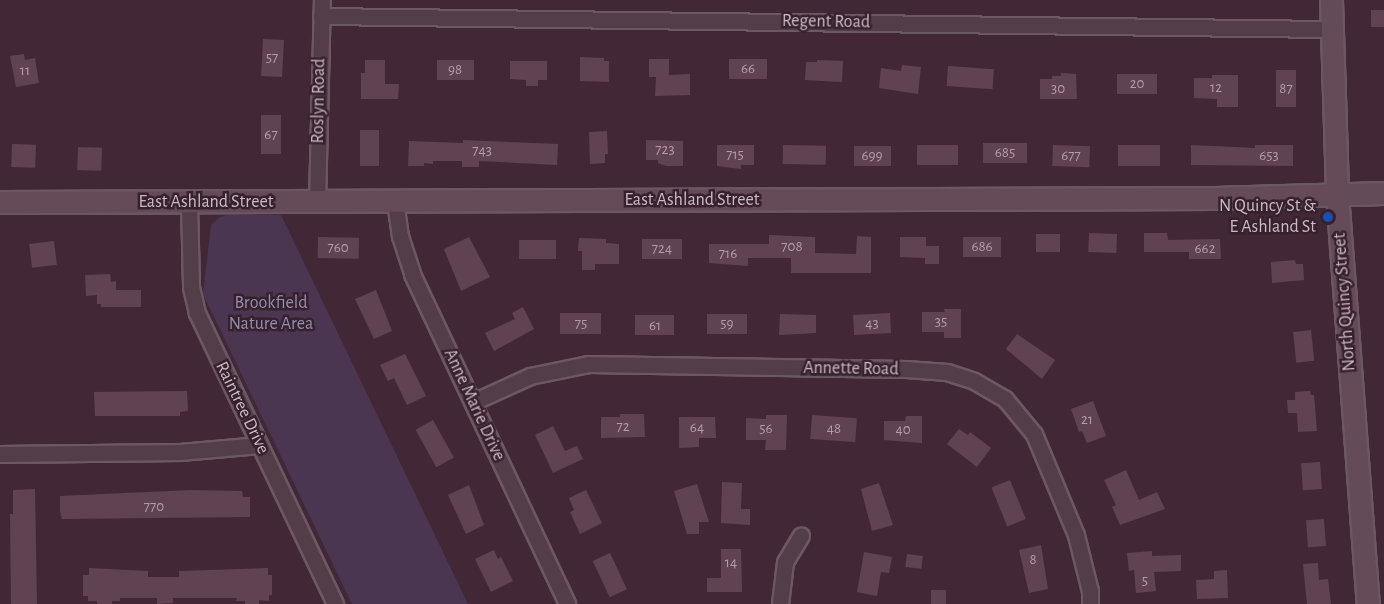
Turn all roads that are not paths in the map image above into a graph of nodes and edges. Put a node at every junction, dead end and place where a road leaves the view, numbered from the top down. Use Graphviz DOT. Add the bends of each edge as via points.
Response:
graph roads {
  1 [pos="322,0"];
  2 [pos="1331,0"];
  3 [pos="321,16"];
  4 [pos="1331,29"];
  5 [pos="1384,193"];
  6 [pos="1337,194"];
  7 [pos="395,201"];
  8 [pos="0,202"];
  9 [pos="317,202"];
  10 [pos="189,203"];
  11 [pos="473,402"];
  12 [pos="260,445"];
  13 [pos="0,454"];
  14 [pos="801,535"];
  15 [pos="336,604"];
  16 [pos="567,604"];
  17 [pos="780,604"];
  18 [pos="1090,604"];
  19 [pos="1368,604"];
  1 -- 3 [label="street, Roslyn Road"];
  2 -- 4 [label="main road, North Quincy Street"];
  3 -- 4 [label="street, Regent Road"];
  3 -- 9 [label="street, Roslyn Road"];
  4 -- 6 [label="main road, North Quincy Street"];
  5 -- 6 [label="main road, East Ashland Street"];
  6 -- 7 [label="main road, East Ashland Street" via="1203,198"];
  6 -- 19 [label="main road, North Quincy Street"];
  7 -- 9 [label="main road, East Ashland Street"];
  7 -- 11 [label="street, Anne Marie Drive" via="400,236 412,274"];
  8 -- 10 [label="main road, East Ashland Street"];
  9 -- 10 [label="main road, East Ashland Street"];
  10 -- 12 [label="street, Raintree Drive" via="191,287 197,313"];
  11 -- 16 [label="street, Anne Marie Drive"];
  11 -- 18 [label="street, Annette Road" via="530,376 588,364 947,372 974,381 1005,399 1034,434 1076,535"];
  12 -- 13 [label="street" via="180,452"];
  12 -- 15 [label="street, Raintree Drive"];
  14 -- 17 [label="street" via="785,562"];
}
